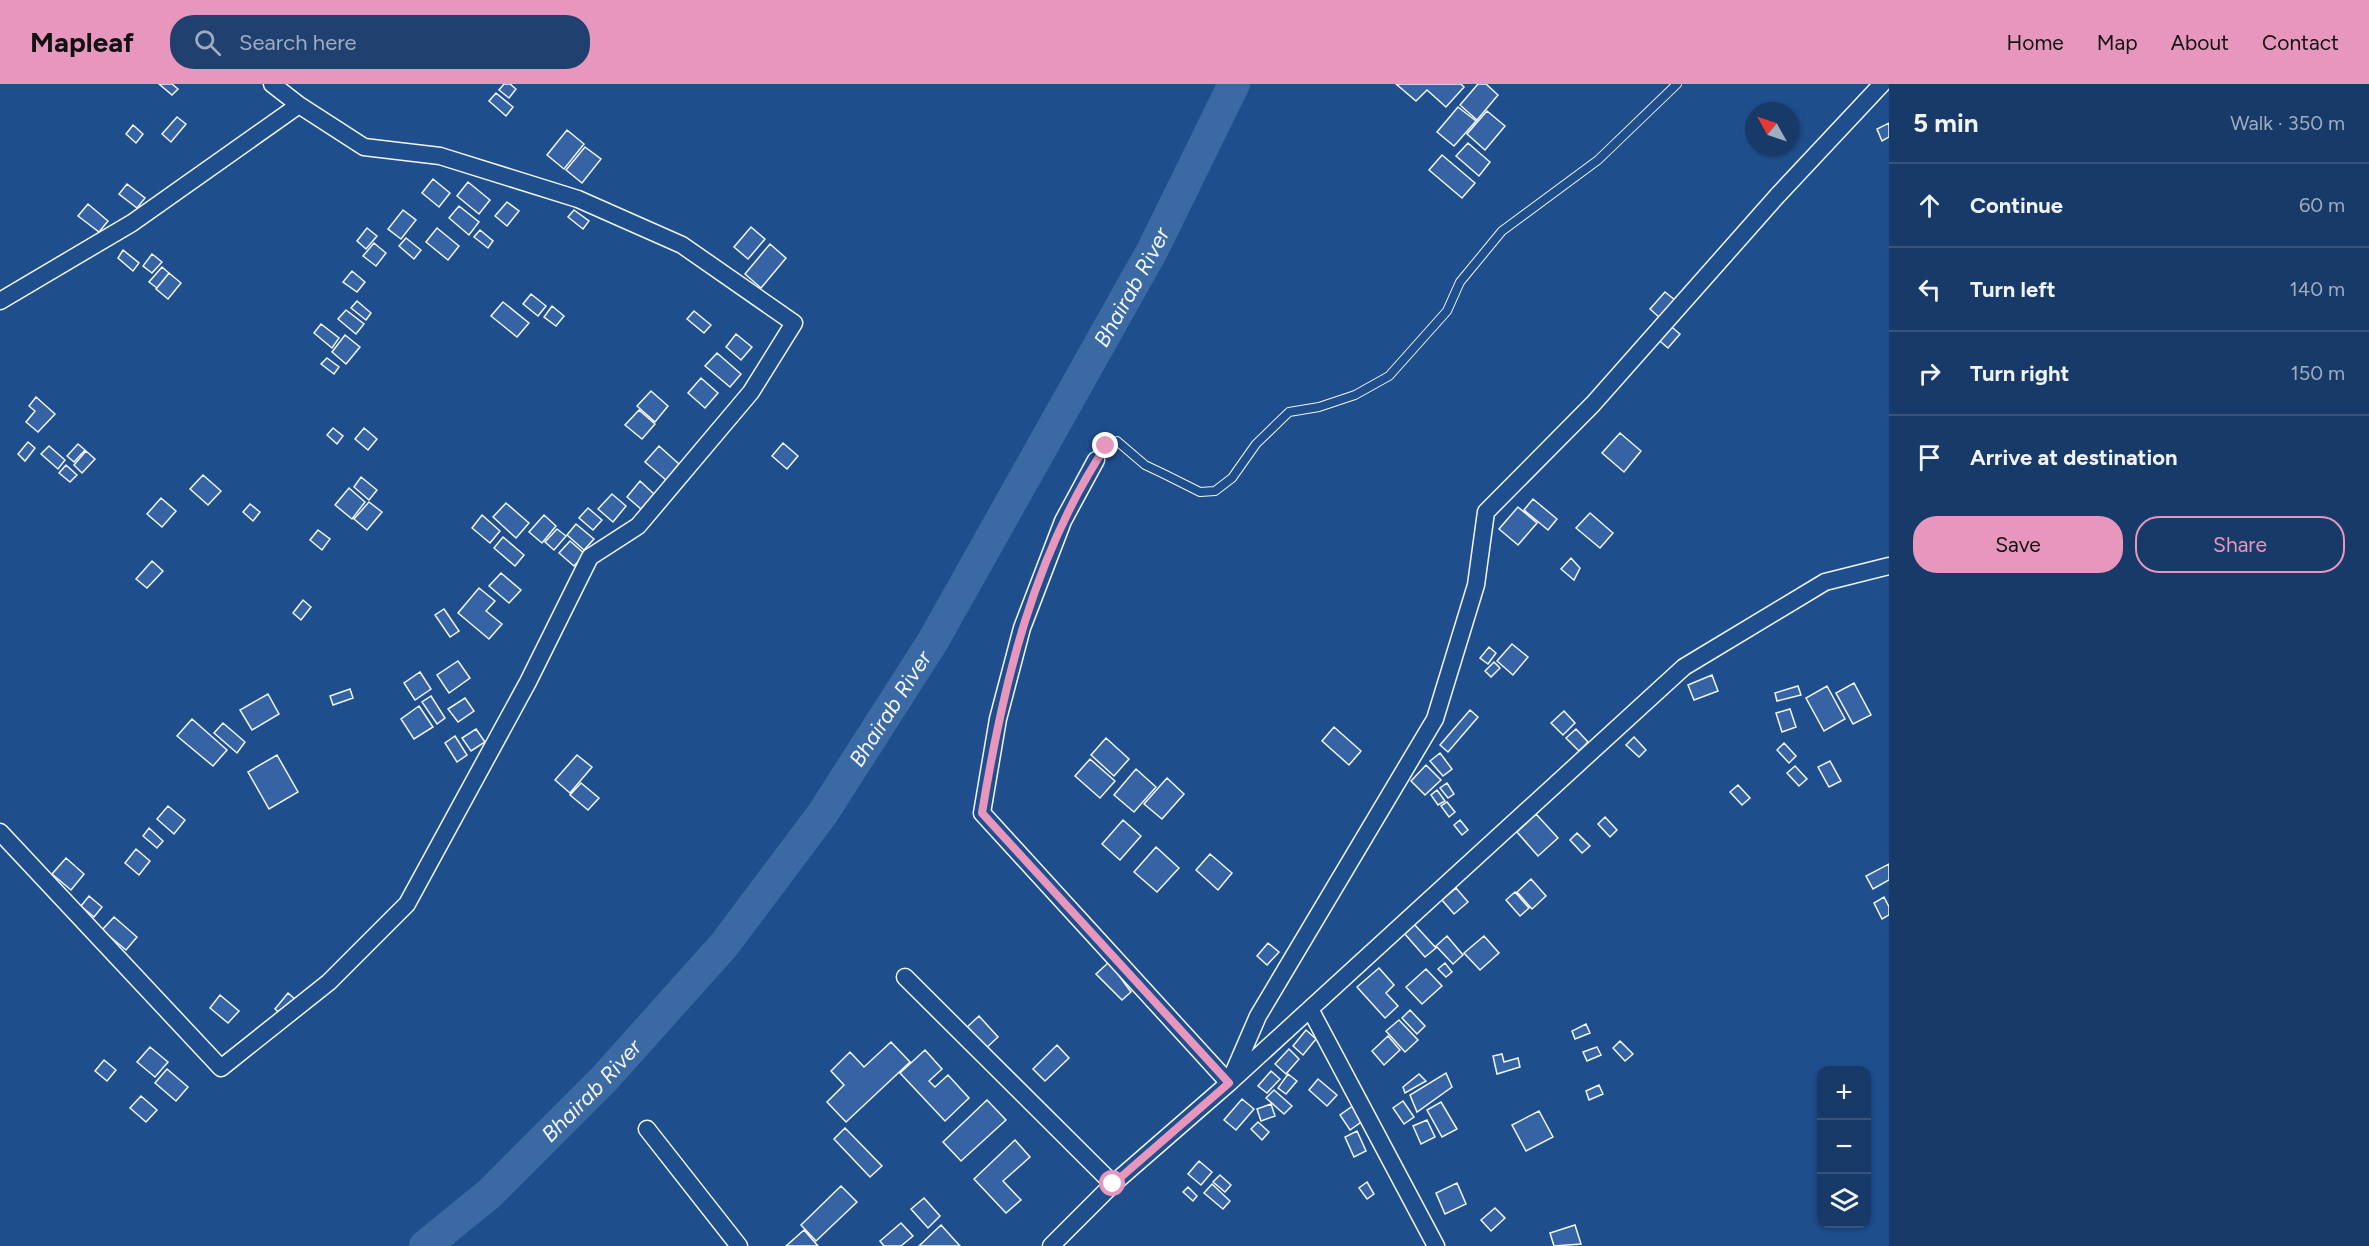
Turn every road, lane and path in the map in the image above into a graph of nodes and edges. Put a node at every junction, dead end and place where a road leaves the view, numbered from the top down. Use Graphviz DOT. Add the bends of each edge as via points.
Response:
graph roads {
  1 [pos="272,84"];
  2 [pos="1677,84"];
  3 [pos="1882,84"];
  4 [pos="299,105"];
  5 [pos="0,301"];
  6 [pos="1096,460"];
  7 [pos="1889,566"];
  8 [pos="0,832"];
  9 [pos="905,977"];
  10 [pos="1310,1009"];
  11 [pos="1229,1083"];
  12 [pos="648,1129"];
  13 [pos="1113,1184"];
  14 [pos="739,1246"];
  15 [pos="1051,1246"];
  16 [pos="1436,1246"];
  1 -- 4 [label="street"];
  2 -- 6 [label="lane" via="1598,160 1502,231 1460,282 1447,311 1389,376 1355,395 1289,412 1256,444 1232,478 1215,491 1200,492 1145,465 1117,441 1106,446"];
  3 -- 11 [label="street" via="1593,404 1486,512 1476,585 1435,719 1258,1016"];
  4 -- 5 [label="street" via="132,223"];
  4 -- 8 [label="street" via="364,147 440,156 578,199 682,245 794,323 751,392 638,526 590,558 407,904 329,982 220,1068"];
  6 -- 11 [label="street" via="1063,521 1022,628 998,719 982,813"];
  7 -- 10 [label="street" via="1826,582 1684,667"];
  9 -- 13 [label="street"];
  10 -- 11 [label="street"];
  10 -- 16 [label="street"];
  11 -- 13 [label="street"];
  12 -- 14 [label="street"];
  13 -- 15 [label="street"];
}
